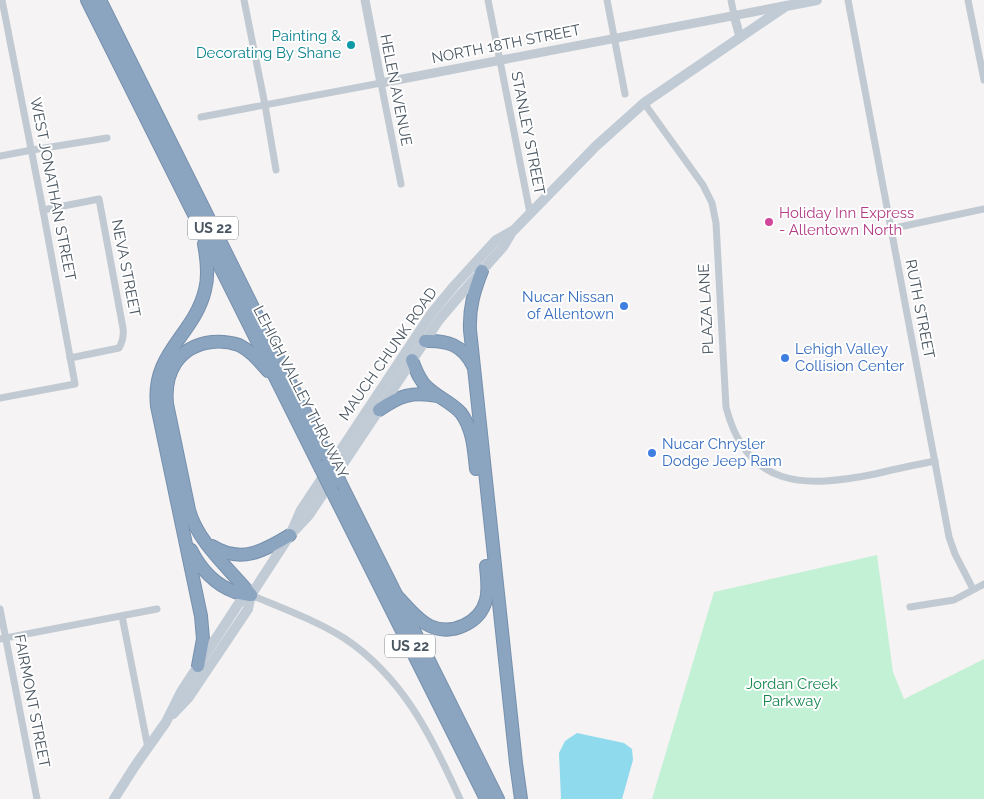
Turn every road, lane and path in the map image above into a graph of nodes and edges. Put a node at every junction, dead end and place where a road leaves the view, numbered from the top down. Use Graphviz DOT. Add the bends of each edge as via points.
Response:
graph roads {
  1 [pos="2,0"];
  2 [pos="87,0"];
  3 [pos="100,0"];
  4 [pos="244,0"];
  5 [pos="365,0"];
  6 [pos="488,0"];
  7 [pos="607,0"];
  8 [pos="731,0"];
  9 [pos="817,0"];
  10 [pos="848,0"];
  11 [pos="968,0"];
  12 [pos="786,6"];
  13 [pos="734,15"];
  14 [pos="740,37"];
  15 [pos="615,38"];
  16 [pos="500,60"];
  17 [pos="984,80"];
  18 [pos="381,83"];
  19 [pos="626,94"];
  20 [pos="644,103"];
  21 [pos="265,105"];
  22 [pos="201,117"];
  23 [pos="107,138"];
  24 [pos="32,150"];
  25 [pos="0,156"];
  26 [pos="276,170"];
  27 [pos="401,184"];
  28 [pos="984,209"];
  29 [pos="43,210"];
  30 [pos="530,213"];
  31 [pos="202,229"];
  32 [pos="890,229"];
  33 [pos="514,230"];
  34 [pos="482,271"];
  35 [pos="425,340"];
  36 [pos="410,345"];
  37 [pos="70,358"];
  38 [pos="412,360"];
  39 [pos="474,371"];
  40 [pos="277,380"];
  41 [pos="440,397"];
  42 [pos="0,398"];
  43 [pos="379,410"];
  44 [pos="935,461"];
  45 [pos="324,462"];
  46 [pos="337,488"];
  47 [pos="184,534"];
  48 [pos="290,535"];
  49 [pos="204,541"];
  50 [pos="984,584"];
  51 [pos="973,589"];
  52 [pos="251,595"];
  53 [pos="396,595"];
  54 [pos="910,607"];
  55 [pos="0,609"];
  56 [pos="157,609"];
  57 [pos="122,616"];
  58 [pos="3,639"];
  59 [pos="198,666"];
  60 [pos="166,722"];
  61 [pos="148,748"];
  62 [pos="37,799"];
  63 [pos="114,799"];
  64 [pos="460,799"];
  65 [pos="486,799"];
  66 [pos="498,799"];
  67 [pos="521,799"];
  1 -- 24 [label="street, WEST JONATHAN STREET"];
  2 -- 31 [label="highway, LEHIGH VALLEY THRUWAY / US 22"];
  3 -- 45 [label="highway, LEHIGH VALLEY THRUWAY / US 22"];
  4 -- 21 [label="street"];
  5 -- 18 [label="street, HELEN AVENUE"];
  6 -- 16 [label="street, STANLEY STREET"];
  7 -- 15 [label="street"];
  8 -- 13 [label="street"];
  9 -- 12 [label="main road, NORTH 18TH STREET"];
  10 -- 32 [label="street, RUTH STREET"];
  11 -- 17 [label="street"];
  12 -- 13 [label="street, NORTH 18TH STREET"];
  12 -- 14 [label="main road, MAUCH CHUNK ROAD"];
  13 -- 14 [label="street"];
  13 -- 15 [label="street, NORTH 18TH STREET"];
  14 -- 20 [label="main road, MAUCH CHUNK ROAD"];
  15 -- 16 [label="street, NORTH 18TH STREET"];
  15 -- 19 [label="street"];
  16 -- 18 [label="street, NORTH 18TH STREET"];
  16 -- 30 [label="street, STANLEY STREET"];
  18 -- 21 [label="street, NORTH 18TH STREET"];
  18 -- 27 [label="street, HELEN AVENUE"];
  20 -- 30 [label="main road, MAUCH CHUNK ROAD"];
  20 -- 44 [label="street, PLAZA LANE" via="703,185 712,203 716,223 726,407 735,435 750,457 771,472 803,482 851,478"];
  21 -- 22 [label="street, NORTH 18TH STREET"];
  21 -- 26 [label="street"];
  23 -- 24 [label="street"];
  24 -- 25 [label="street"];
  24 -- 29 [label="street, WEST JONATHAN STREET"];
  28 -- 32 [label="street"];
  29 -- 37 [label="street, WEST JONATHAN STREET"];
  29 -- 37 [label="street, NEVA STREET" via="99,199 124,334 118,348"];
  30 -- 33 [label="main road, MAUCH CHUNK ROAD"];
  31 -- 40 [label="highway, LEHIGH VALLEY THRUWAY / US 22"];
  31 -- 47 [label="highway" via="208,268 205,290 197,311 162,365 156,385 157,406"];
  32 -- 44 [label="street, RUTH STREET"];
  33 -- 34 [label="main road, MAUCH CHUNK ROAD" via="504,247"];
  33 -- 36 [label="main road, MAUCH CHUNK ROAD" via="496,240 454,286"];
  34 -- 35 [label="main road, MAUCH CHUNK ROAD"];
  34 -- 39 [label="highway" via="473,293 470,315"];
  35 -- 36 [label="main road"];
  35 -- 38 [label="main road, MAUCH CHUNK ROAD"];
  35 -- 39 [label="highway" via="455,345 470,360"];
  36 -- 38 [label="main road"];
  36 -- 48 [label="main road, MAUCH CHUNK ROAD" via="301,510"];
  37 -- 42 [label="street, WEST JONATHAN STREET" via="75,384"];
  38 -- 41 [label="highway" via="422,382"];
  38 -- 43 [label="main road, MAUCH CHUNK ROAD"];
  39 -- 67 [label="highway"];
  40 -- 45 [label="highway, LEHIGH VALLEY THRUWAY / US 22"];
  40 -- 49 [label="highway" via="250,353 228,342 209,342 192,348 172,369 167,386 167,404 191,516"];
  41 -- 43 [label="highway" via="408,395"];
  41 -- 53 [label="highway" via="464,418 473,445 487,598 475,619 461,627 446,630 425,624"];
  43 -- 48 [label="main road, MAUCH CHUNK ROAD" via="309,515"];
  44 -- 51 [label="street, RUTH STREET" via="949,537"];
  45 -- 46 [label="highway, LEHIGH VALLEY THRUWAY / US 22, bridge"];
  46 -- 53 [label="highway, LEHIGH VALLEY THRUWAY / US 22"];
  46 -- 65 [label="highway, LEHIGH VALLEY THRUWAY / US 22"];
  47 -- 52 [label="highway" via="194,556 210,576 229,590"];
  47 -- 59 [label="highway" via="202,624"];
  48 -- 49 [label="highway" via="264,550 243,555 214,548"];
  48 -- 52 [label="main road, MAUCH CHUNK ROAD"];
  49 -- 52 [label="highway"];
  50 -- 51 [label="street"];
  51 -- 54 [label="street" via="954,600"];
  52 -- 59 [label="main road, MAUCH CHUNK ROAD" via="240,603"];
  52 -- 60 [label="main road, MAUCH CHUNK ROAD" via="248,608 192,693"];
  52 -- 64 [label="street" via="330,630 382,670 422,721"];
  53 -- 66 [label="highway, LEHIGH VALLEY THRUWAY / US 22"];
  55 -- 58 [label="street, FAIRMONT STREET"];
  56 -- 57 [label="street"];
  57 -- 58 [label="street"];
  57 -- 61 [label="street"];
  58 -- 62 [label="street, FAIRMONT STREET"];
  59 -- 60 [label="main road, MAUCH CHUNK ROAD"];
  60 -- 61 [label="main road, MAUCH CHUNK ROAD"];
  61 -- 63 [label="main road, MAUCH CHUNK ROAD"];
}
